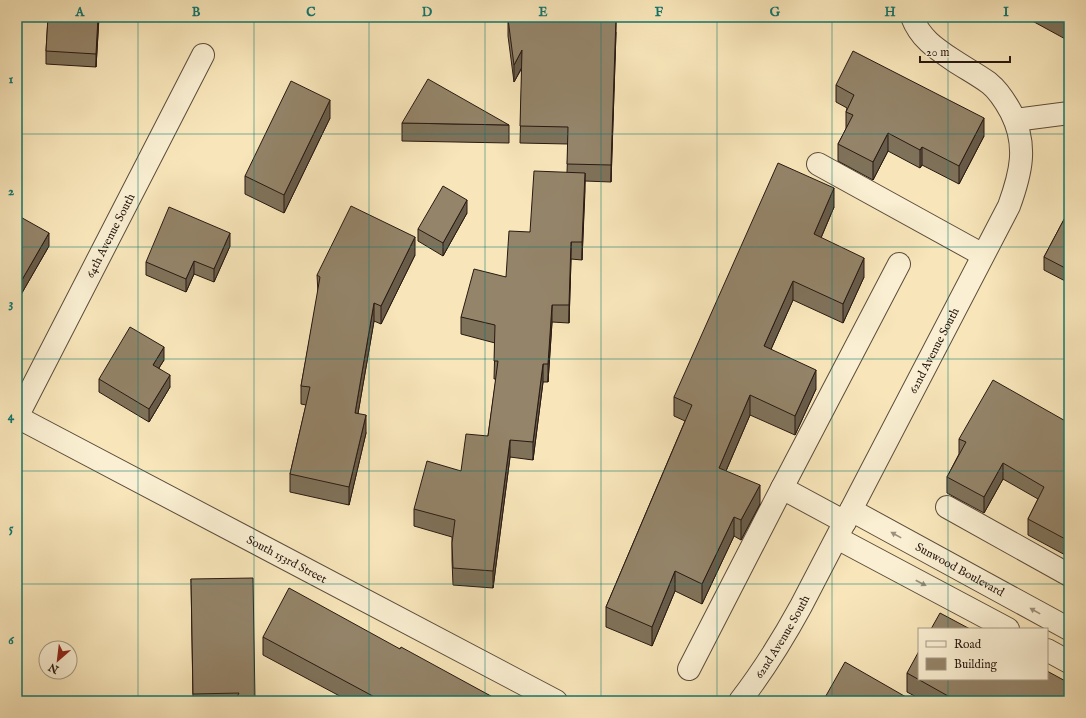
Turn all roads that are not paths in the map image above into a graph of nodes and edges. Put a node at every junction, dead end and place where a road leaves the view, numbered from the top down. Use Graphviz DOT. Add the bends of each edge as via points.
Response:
graph roads {
  1 [pos="912,17"];
  2 [pos="203,55"];
  3 [pos="1069,113"];
  4 [pos="1015,120"];
  5 [pos="818,164"];
  6 [pos="983,255"];
  7 [pos="899,264"];
  8 [pos="17,417"];
  9 [pos="782,488"];
  10 [pos="947,507"];
  11 [pos="844,523"];
  12 [pos="1069,575"];
  13 [pos="1006,628"];
  14 [pos="1069,629"];
  15 [pos="1069,635"];
  16 [pos="1058,656"];
  17 [pos="689,669"];
  18 [pos="556,701"];
  19 [pos="740,701"];
  1 -- 4 [label="street, 62nd Avenue South" via="924,39 990,84 1004,98"];
  2 -- 8 [label="street, 64th Avenue South"];
  3 -- 4 [label="street"];
  4 -- 6 [label="street, 62nd Avenue South" via="1021,140 1021,162 1017,183 1009,206"];
  5 -- 6 [label="street"];
  6 -- 11 [label="street, 62nd Avenue South"];
  7 -- 9 [label="street"];
  8 -- 18 [label="street, South 153rd Street"];
  9 -- 11 [label="street"];
  9 -- 17 [label="street"];
  10 -- 12 [label="street"];
  11 -- 13 [label="street, one-way"];
  14 -- 11 [label="street, Sunwood Boulevard, one-way"];
  11 -- 19 [label="street, 62nd Avenue South" via="782,640 760,676"];
  15 -- 16 [label="street"];
}
